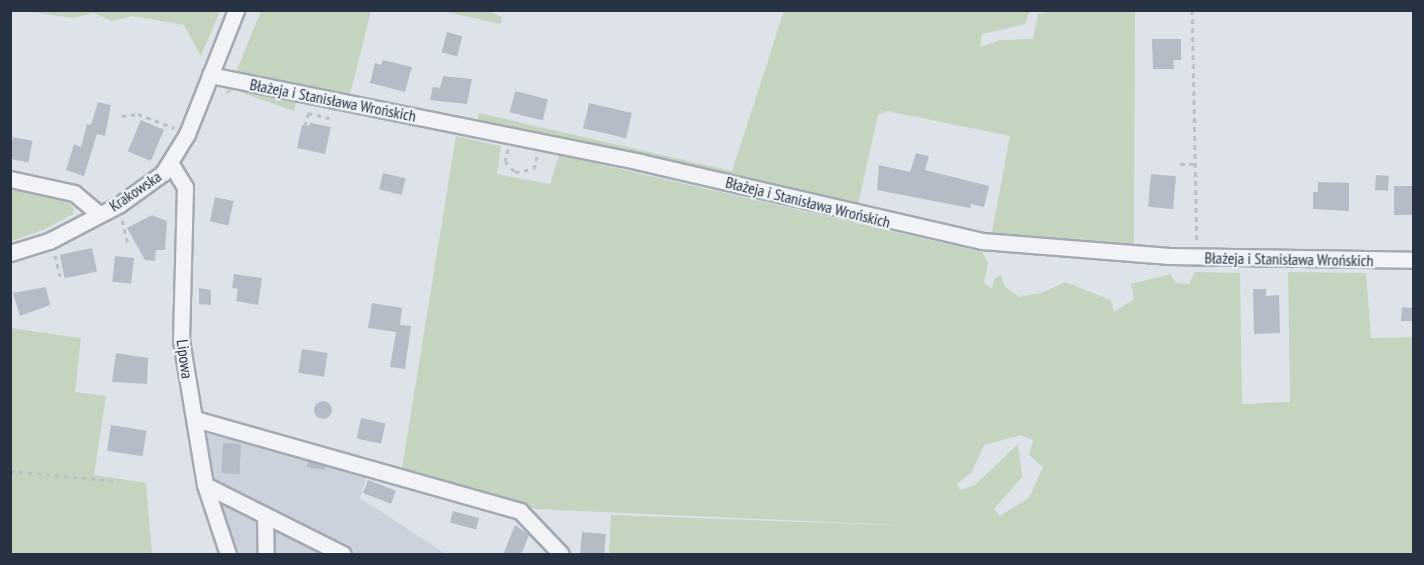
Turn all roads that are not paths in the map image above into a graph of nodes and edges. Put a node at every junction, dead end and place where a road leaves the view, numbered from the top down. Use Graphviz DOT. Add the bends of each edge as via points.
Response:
graph roads {
  1 [pos="236,10"];
  2 [pos="210,75"];
  3 [pos="171,164"];
  4 [pos="10,179"];
  5 [pos="99,214"];
  6 [pos="10,253"];
  7 [pos="1413,260"];
  8 [pos="195,419"];
  9 [pos="205,485"];
  10 [pos="264,515"];
  11 [pos="228,555"];
  12 [pos="266,555"];
  13 [pos="343,555"];
  14 [pos="561,555"];
  1 -- 2 [label="street, Krakowska"];
  2 -- 3 [label="street, Krakowska"];
  2 -- 7 [label="street, Błażeja i Stanisława Wrońskich" via="540,141 982,241 1197,257"];
  3 -- 5 [label="street, Krakowska" via="153,181"];
  3 -- 8 [label="street, Lipowa" via="185,187 181,340"];
  4 -- 5 [label="street" via="74,193"];
  5 -- 6 [label="street, Krakowska" via="49,241"];
  8 -- 9 [label="street, Lipowa"];
  8 -- 14 [label="street" via="520,511"];
  9 -- 10 [label="street"];
  9 -- 11 [label="street, Lipowa"];
  10 -- 12 [label="street"];
  10 -- 13 [label="street"];
}
